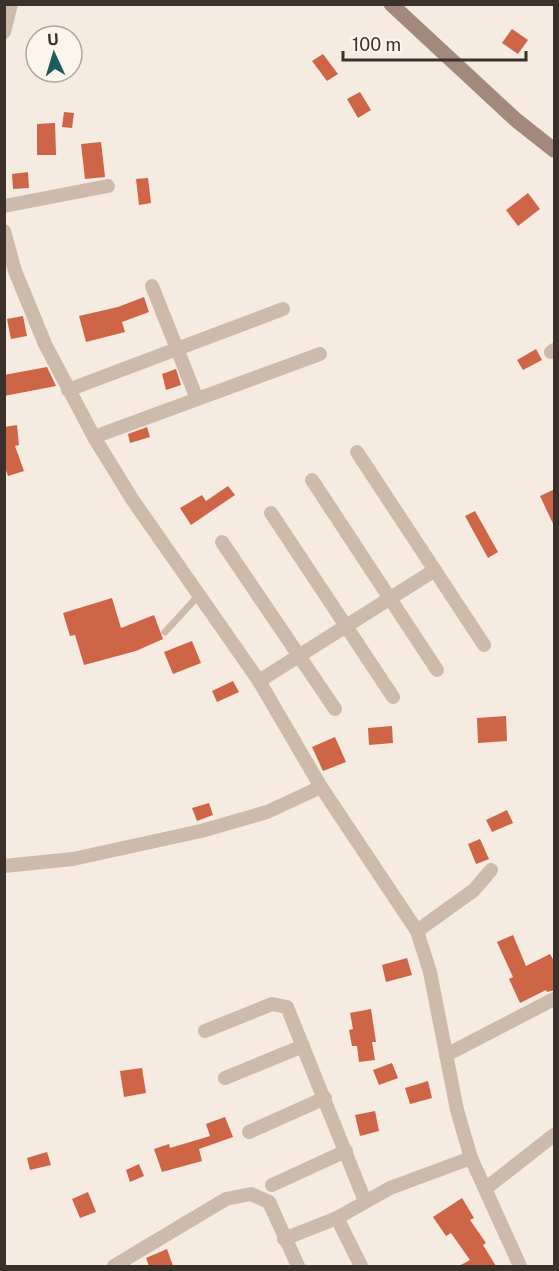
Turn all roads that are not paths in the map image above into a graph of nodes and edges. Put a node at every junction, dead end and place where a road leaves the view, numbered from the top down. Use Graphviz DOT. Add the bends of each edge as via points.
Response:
graph roads {
  1 [pos="11,4"];
  2 [pos="391,4"];
  3 [pos="4,32"];
  4 [pos="555,150"];
  5 [pos="108,186"];
  6 [pos="4,206"];
  7 [pos="4,231"];
  8 [pos="152,286"];
  9 [pos="283,309"];
  10 [pos="176,349"];
  11 [pos="320,354"];
  12 [pos="68,390"];
  13 [pos="197,399"];
  14 [pos="94,438"];
  15 [pos="357,452"];
  16 [pos="312,480"];
  17 [pos="271,513"];
  18 [pos="222,542"];
  19 [pos="435,570"];
  20 [pos="200,595"];
  21 [pos="391,599"];
  22 [pos="347,627"];
  23 [pos="165,632"];
  24 [pos="484,645"];
  25 [pos="299,658"];
  26 [pos="437,670"];
  27 [pos="259,681"];
  28 [pos="393,697"];
  29 [pos="335,708"];
  30 [pos="321,787"];
  31 [pos="4,866"];
  32 [pos="491,870"];
  33 [pos="417,931"];
  34 [pos="555,999"];
  35 [pos="205,1031"];
  36 [pos="303,1046"];
  37 [pos="446,1055"];
  38 [pos="225,1078"];
  39 [pos="325,1098"];
  40 [pos="249,1132"];
  41 [pos="555,1135"];
  42 [pos="346,1151"];
  43 [pos="471,1158"];
  44 [pos="272,1185"];
  45 [pos="485,1189"];
  46 [pos="365,1201"];
  47 [pos="337,1218"];
  48 [pos="284,1239"];
  49 [pos="114,1266"];
  50 [pos="298,1266"];
  51 [pos="361,1266"];
  52 [pos="520,1266"];
  1 -- 3 [label="street"];
  2 -- 4 [label="street" via="516,120"];
  5 -- 6 [label="street"];
  7 -- 12 [label="street" via="15,271"];
  8 -- 10 [label="street"];
  9 -- 10 [label="street"];
  10 -- 12 [label="street"];
  10 -- 13 [label="street"];
  11 -- 13 [label="street"];
  12 -- 14 [label="street"];
  13 -- 14 [label="street"];
  14 -- 20 [label="street"];
  15 -- 19 [label="street"];
  16 -- 21 [label="street"];
  17 -- 22 [label="street"];
  18 -- 25 [label="street"];
  19 -- 21 [label="street"];
  19 -- 24 [label="street"];
  20 -- 23 [label="lane"];
  20 -- 27 [label="street"];
  21 -- 22 [label="street"];
  21 -- 26 [label="street"];
  22 -- 25 [label="street"];
  22 -- 28 [label="street"];
  25 -- 27 [label="street"];
  25 -- 29 [label="street"];
  27 -- 30 [label="street"];
  30 -- 31 [label="street" via="267,812 201,831 73,859"];
  30 -- 33 [label="street"];
  32 -- 33 [label="street" via="474,890"];
  33 -- 37 [label="street" via="430,972"];
  34 -- 37 [label="street"];
  35 -- 36 [label="street" via="277,1003 287,1007"];
  36 -- 38 [label="street"];
  36 -- 39 [label="street"];
  37 -- 43 [label="street"];
  39 -- 40 [label="street"];
  39 -- 42 [label="street"];
  41 -- 45 [label="street"];
  42 -- 44 [label="street"];
  42 -- 46 [label="street"];
  43 -- 45 [label="street"];
  43 -- 46 [label="street"];
  45 -- 52 [label="street"];
  46 -- 47 [label="street"];
  47 -- 48 [label="street"];
  47 -- 51 [label="street"];
  48 -- 49 [label="street" via="269,1202 240,1194"];
  48 -- 50 [label="street"];
}
